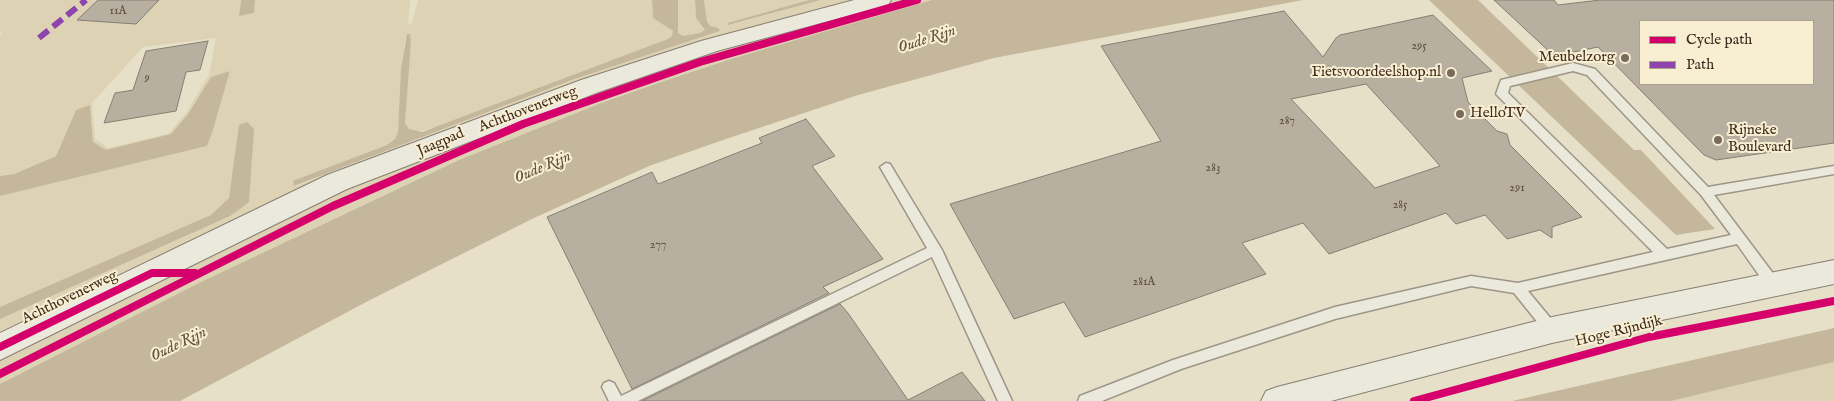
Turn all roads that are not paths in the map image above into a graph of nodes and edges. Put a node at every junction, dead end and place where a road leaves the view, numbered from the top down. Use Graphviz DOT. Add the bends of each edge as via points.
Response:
graph roads {
  1 [pos="880,0"];
  2 [pos="886,167"];
  3 [pos="1834,170"];
  4 [pos="1705,192"];
  5 [pos="1740,238"];
  6 [pos="934,250"];
  7 [pos="1665,256"];
  8 [pos="1834,272"];
  9 [pos="1773,284"];
  10 [pos="1518,288"];
  11 [pos="1552,330"];
  12 [pos="0,347"];
  13 [pos="624,401"];
  14 [pos="1005,401"];
  15 [pos="1085,401"];
  16 [pos="1278,401"];
  1 -- 12 [label="street, Achthovenerweg" via="709,46 590,86 337,182"];
  2 -- 6 [label="lane"];
  3 -- 4 [label="lane"];
  4 -- 5 [label="lane"];
  4 -- 7 [label="lane" via="1591,72 1572,68 1505,83 1502,94"];
  5 -- 7 [label="lane"];
  5 -- 9 [label="lane"];
  6 -- 13 [label="lane"];
  6 -- 14 [label="lane"];
  7 -- 10 [label="lane"];
  8 -- 9 [label="street, Hoge Rijndijk"];
  9 -- 11 [label="street, Hoge Rijndijk"];
  10 -- 11 [label="lane, Hoge Rijndijk"];
  10 -- 15 [label="lane" via="1471,281 1335,313 1178,364"];
  11 -- 16 [label="street, Hoge Rijndijk"];
}
